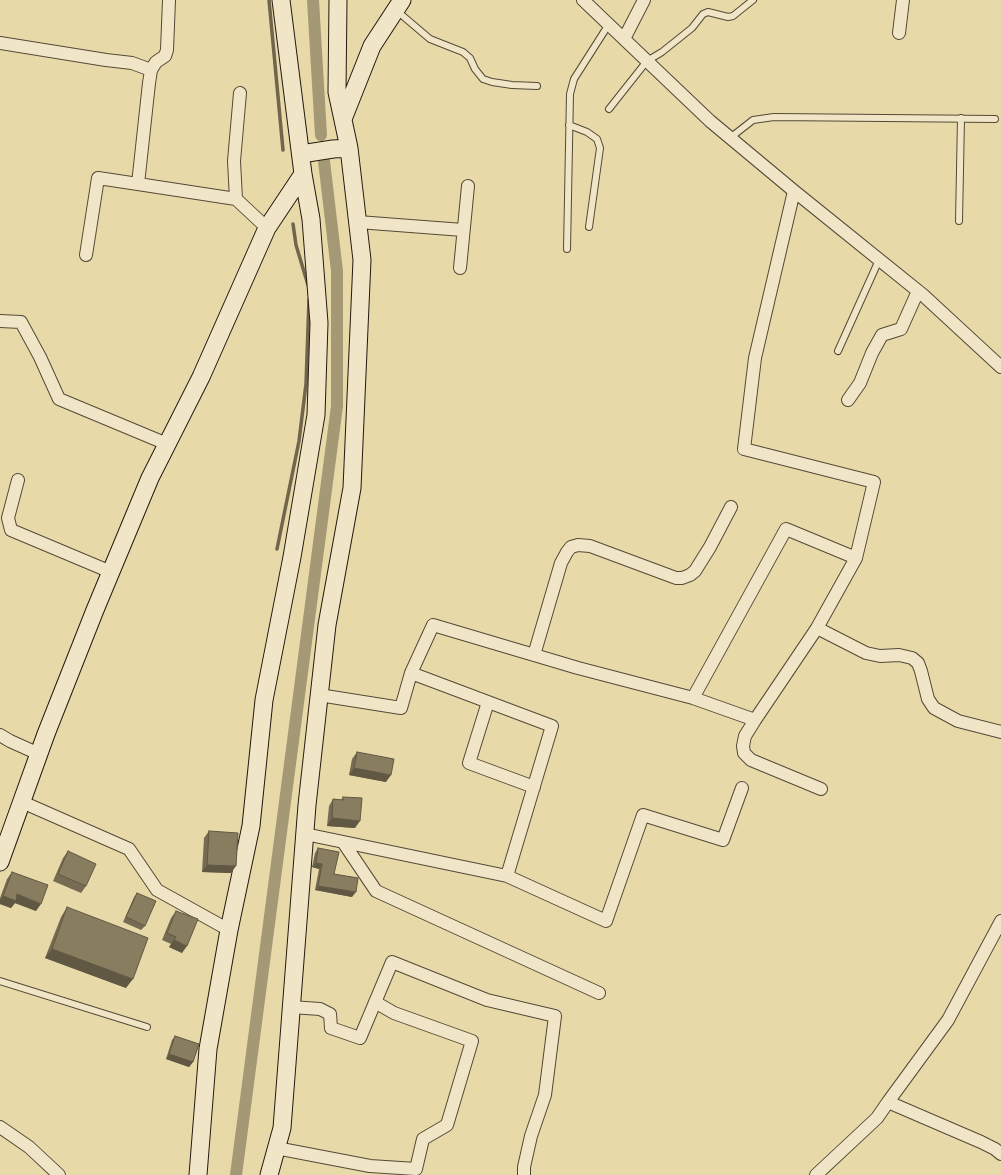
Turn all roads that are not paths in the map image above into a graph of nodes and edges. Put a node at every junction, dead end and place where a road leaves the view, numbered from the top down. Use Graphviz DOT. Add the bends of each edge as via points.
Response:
graph roads {
  1 [pos="169,0"];
  2 [pos="281,0"];
  3 [pos="338,0"];
  4 [pos="583,0"];
  5 [pos="644,0"];
  6 [pos="753,0"];
  7 [pos="903,0"];
  8 [pos="399,5"];
  9 [pos="609,24"];
  10 [pos="899,33"];
  11 [pos="624,39"];
  12 [pos="0,43"];
  13 [pos="647,61"];
  14 [pos="152,70"];
  15 [pos="537,86"];
  16 [pos="240,92"];
  17 [pos="609,109"];
  18 [pos="961,118"];
  19 [pos="344,119"];
  20 [pos="995,119"];
  21 [pos="569,125"];
  22 [pos="730,138"];
  23 [pos="341,149"];
  24 [pos="307,153"];
  25 [pos="303,174"];
  26 [pos="138,184"];
  27 [pos="468,186"];
  28 [pos="794,191"];
  29 [pos="236,199"];
  30 [pos="959,221"];
  31 [pos="358,222"];
  32 [pos="589,227"];
  33 [pos="267,228"];
  34 [pos="464,230"];
  35 [pos="567,250"];
  36 [pos="86,255"];
  37 [pos="879,260"];
  38 [pos="460,268"];
  39 [pos="918,291"];
  40 [pos="0,322"];
  41 [pos="838,351"];
  42 [pos="1001,367"];
  43 [pos="848,400"];
  44 [pos="167,444"];
  45 [pos="18,480"];
  46 [pos="732,506"];
  47 [pos="4,517"];
  48 [pos="856,558"];
  49 [pos="111,572"];
  50 [pos="817,628"];
  51 [pos="534,655"];
  52 [pos="411,673"];
  53 [pos="319,695"];
  54 [pos="693,698"];
  55 [pos="488,702"];
  56 [pos="755,720"];
  57 [pos="1001,732"];
  58 [pos="0,735"];
  59 [pos="39,754"];
  60 [pos="534,787"];
  61 [pos="742,788"];
  62 [pos="821,789"];
  63 [pos="22,802"];
  64 [pos="305,834"];
  65 [pos="342,842"];
  66 [pos="0,862"];
  67 [pos="507,876"];
  68 [pos="1001,920"];
  69 [pos="229,930"];
  70 [pos="0,980"];
  71 [pos="599,993"];
  72 [pos="375,1002"];
  73 [pos="291,1007"];
  74 [pos="147,1027"];
  75 [pos="888,1102"];
  76 [pos="0,1127"];
  77 [pos="276,1148"];
  78 [pos="1001,1154"];
  79 [pos="59,1175"];
  80 [pos="198,1175"];
  81 [pos="269,1175"];
  82 [pos="524,1175"];
  83 [pos="816,1175"];
  1 -- 14 [label="street" via="167,50"];
  2 -- 24 [label="street"];
  3 -- 19 [label="street" via="337,92 338,104"];
  4 -- 9 [label="street"];
  5 -- 11 [label="street"];
  6 -- 13 [label="lane" via="733,16 708,12 703,14 692,28"];
  7 -- 10 [label="street"];
  8 -- 15 [label="lane" via="430,39 463,52 470,58 483,79 512,85"];
  8 -- 19 [label="street" via="372,46"];
  9 -- 11 [label="street"];
  9 -- 21 [label="lane" via="574,79 570,94"];
  11 -- 13 [label="street"];
  12 -- 14 [label="street" via="132,63"];
  13 -- 17 [label="lane"];
  13 -- 22 [label="street"];
  14 -- 26 [label="street" via="148,83"];
  16 -- 29 [label="street" via="234,161"];
  18 -- 20 [label="lane"];
  18 -- 22 [label="lane" via="774,117 753,120"];
  18 -- 30 [label="lane"];
  19 -- 23 [label="street"];
  21 -- 32 [label="lane" via="597,139 600,148"];
  21 -- 35 [label="lane"];
  22 -- 28 [label="street"];
  23 -- 24 [label="street"];
  23 -- 31 [label="street"];
  24 -- 25 [label="street"];
  25 -- 33 [label="street"];
  25 -- 69 [label="street" via="311,219 319,323 316,415 264,700 251,826"];
  26 -- 29 [label="street"];
  26 -- 36 [label="street" via="98,178"];
  27 -- 34 [label="street"];
  28 -- 37 [label="street"];
  28 -- 48 [label="street" via="755,358 744,449 874,482"];
  29 -- 33 [label="street"];
  31 -- 34 [label="street"];
  31 -- 53 [label="street" via="362,260 352,488 327,625"];
  33 -- 44 [label="street" via="201,377"];
  34 -- 38 [label="street"];
  37 -- 39 [label="street"];
  37 -- 41 [label="lane"];
  39 -- 42 [label="street"];
  39 -- 43 [label="street" via="901,328 882,335 860,383"];
  40 -- 44 [label="street" via="21,322 59,399"];
  44 -- 49 [label="street"];
  45 -- 47 [label="street"];
  46 -- 51 [label="street" via="695,571 682,578 590,546 571,547 561,564"];
  47 -- 49 [label="street" via="11,530"];
  48 -- 50 [label="street"];
  48 -- 54 [label="street" via="786,529"];
  49 -- 59 [label="street"];
  50 -- 56 [label="street"];
  50 -- 57 [label="street" via="866,653 912,658 920,667 928,699 934,708 958,721"];
  51 -- 52 [label="street" via="433,625"];
  51 -- 54 [label="street"];
  52 -- 53 [label="street" via="401,708"];
  52 -- 55 [label="street"];
  53 -- 64 [label="street"];
  54 -- 56 [label="street"];
  55 -- 60 [label="street" via="552,726"];
  55 -- 60 [label="street" via="469,762"];
  56 -- 62 [label="street" via="746,736 744,753 751,760"];
  58 -- 59 [label="street"];
  59 -- 63 [label="street"];
  60 -- 67 [label="street"];
  61 -- 67 [label="street" via="723,840 643,815 606,921"];
  63 -- 66 [label="street"];
  63 -- 69 [label="street" via="129,849 157,890"];
  64 -- 65 [label="street"];
  64 -- 73 [label="street"];
  65 -- 67 [label="street"];
  65 -- 71 [label="street" via="376,890"];
  68 -- 75 [label="street" via="948,1020"];
  69 -- 80 [label="street" via="208,1049"];
  70 -- 74 [label="lane"];
  72 -- 73 [label="street" via="360,1038 331,1028 330,1014 320,1009"];
  72 -- 77 [label="street" via="394,1013 472,1040 447,1125 423,1139 416,1169 370,1166"];
  72 -- 82 [label="street" via="392,962 487,1000 555,1016 545,1095 531,1136"];
  73 -- 77 [label="street" via="282,1128"];
  75 -- 78 [label="street" via="981,1142"];
  75 -- 83 [label="street" via="877,1118"];
  76 -- 79 [label="street" via="29,1147"];
  77 -- 81 [label="street"];
}
